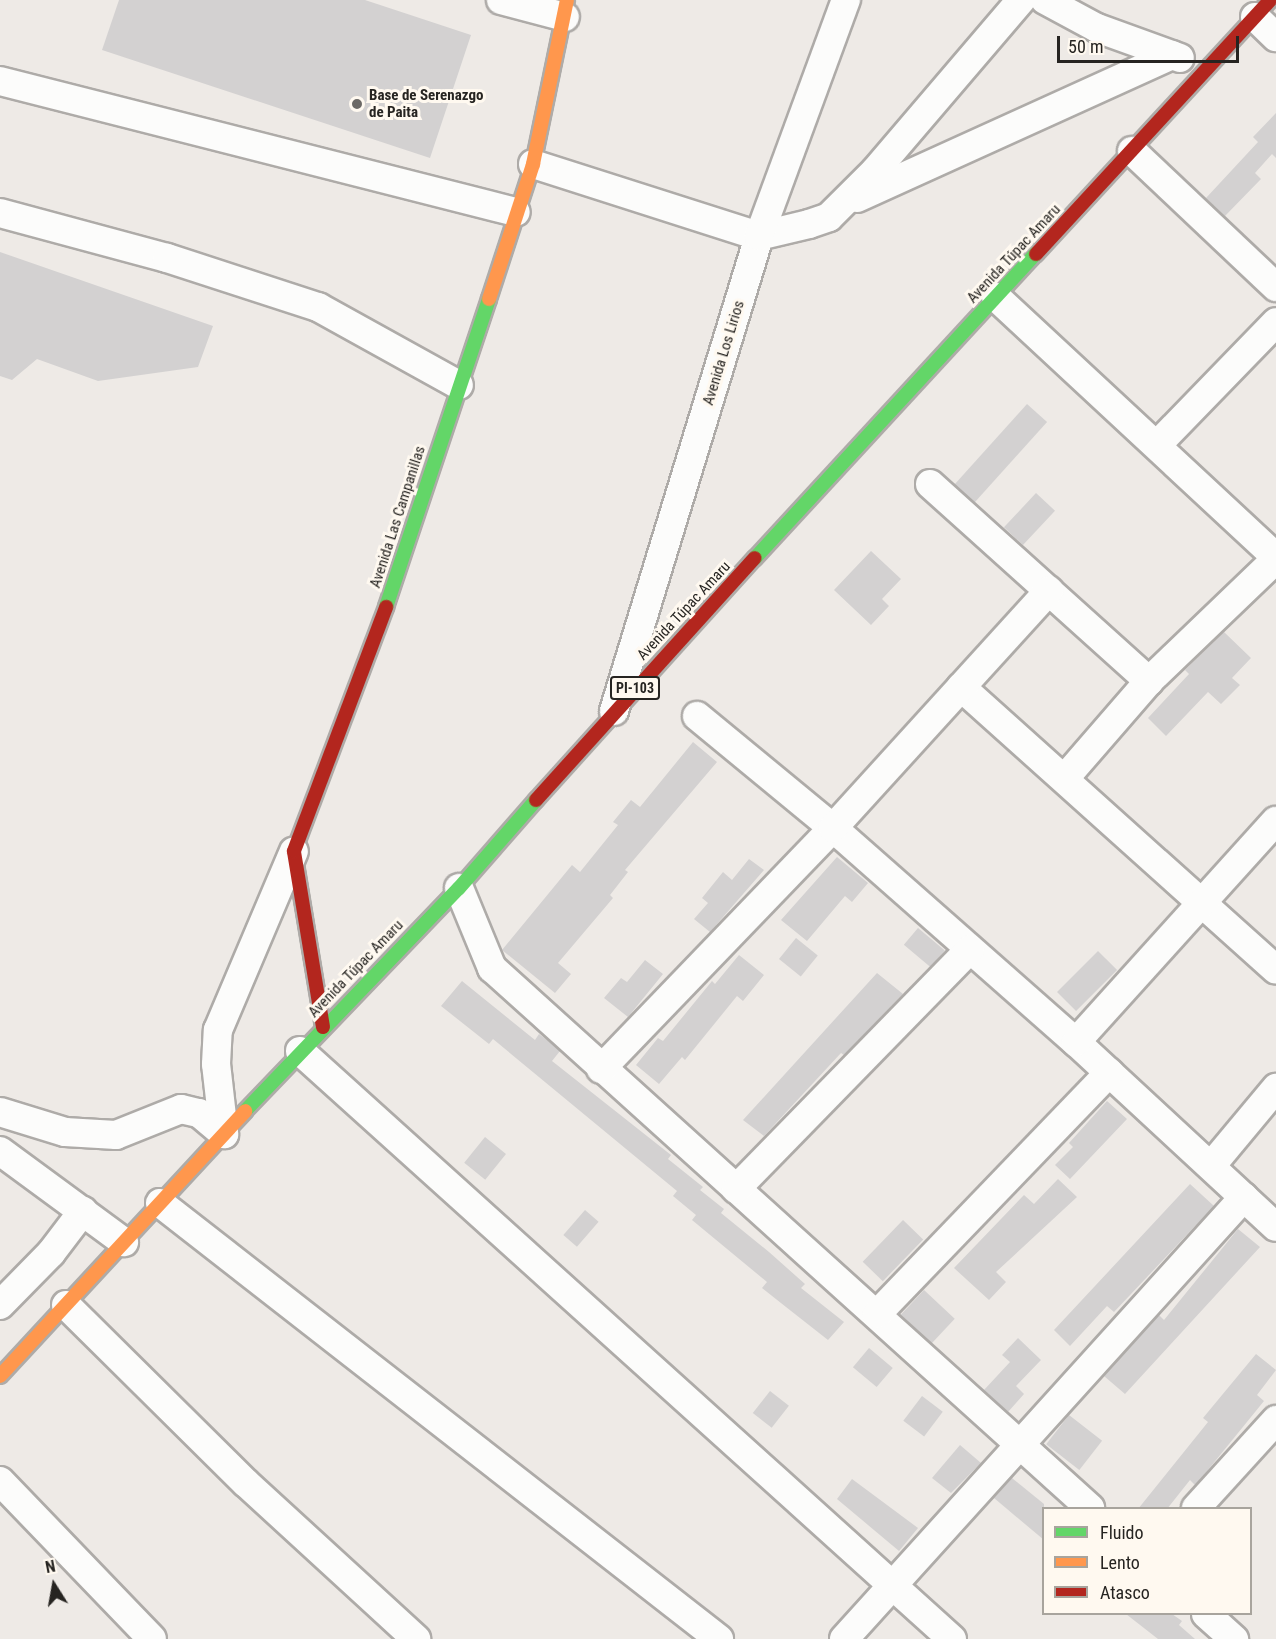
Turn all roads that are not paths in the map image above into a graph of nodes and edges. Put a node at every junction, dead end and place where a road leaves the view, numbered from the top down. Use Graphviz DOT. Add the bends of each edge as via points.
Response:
graph roads {
  1 [pos="501,0"];
  2 [pos="846,0"];
  3 [pos="1021,0"];
  4 [pos="1045,0"];
  5 [pos="569,6"];
  6 [pos="1263,8"];
  7 [pos="1276,37"];
  8 [pos="1172,55"];
  9 [pos="1212,63"];
  10 [pos="0,81"];
  11 [pos="1132,151"];
  12 [pos="533,164"];
  13 [pos="843,204"];
  14 [pos="516,212"];
  15 [pos="0,213"];
  16 [pos="759,236"];
  17 [pos="1276,287"];
  18 [pos="996,297"];
  19 [pos="1276,322"];
  20 [pos="459,385"];
  21 [pos="1157,445"];
  22 [pos="930,484"];
  23 [pos="1276,558"];
  24 [pos="1049,591"];
  25 [pos="1149,681"];
  26 [pos="961,687"];
  27 [pos="614,711"];
  28 [pos="697,716"];
  29 [pos="1065,778"];
  30 [pos="1276,821"];
  31 [pos="833,828"];
  32 [pos="294,851"];
  33 [pos="459,888"];
  34 [pos="1202,906"];
  35 [pos="970,949"];
  36 [pos="1276,970"];
  37 [pos="323,1027"];
  38 [pos="1076,1042"];
  39 [pos="300,1051"];
  40 [pos="602,1069"];
  41 [pos="1109,1073"];
  42 [pos="1276,1088"];
  43 [pos="0,1112"];
  44 [pos="224,1134"];
  45 [pos="0,1151"];
  46 [pos="1211,1166"];
  47 [pos="736,1189"];
  48 [pos="1244,1197"];
  49 [pos="160,1203"];
  50 [pos="83,1211"];
  51 [pos="1276,1227"];
  52 [pos="124,1242"];
  53 [pos="0,1305"];
  54 [pos="66,1305"];
  55 [pos="877,1314"];
  56 [pos="0,1376"];
  57 [pos="1276,1420"];
  58 [pos="1019,1444"];
  59 [pos="0,1481"];
  60 [pos="1088,1507"];
  61 [pos="1198,1507"];
  62 [pos="892,1586"];
  63 [pos="1207,1615"];
  64 [pos="152,1639"];
  65 [pos="416,1639"];
  66 [pos="719,1639"];
  67 [pos="844,1639"];
  68 [pos="952,1639"];
  69 [pos="1234,1639"];
  1 -- 5 [label="street"];
  2 -- 16 [label="street, Avenida Los Lirios"];
  3 -- 13 [label="street"];
  4 -- 8 [label="street" via="1097,28"];
  5 -- 12 [label="main road, Avenida Las Campanillas"];
  6 -- 7 [label="street"];
  6 -- 9 [label="main road, Avenida Túpac Amaru / PI-103"];
  8 -- 9 [label="street"];
  8 -- 13 [label="street"];
  9 -- 11 [label="main road, Avenida Túpac Amaru / PI-103"];
  10 -- 14 [label="street"];
  11 -- 17 [label="street"];
  11 -- 18 [label="main road, Avenida Túpac Amaru / PI-103"];
  12 -- 14 [label="main road, Avenida Las Campanillas"];
  12 -- 16 [label="street"];
  13 -- 16 [label="street" via="829,217"];
  14 -- 20 [label="main road, Avenida Las Campanillas"];
  15 -- 20 [label="street" via="167,258 318,306"];
  16 -- 27 [label="street, Avenida Los Lirios"];
  18 -- 21 [label="street"];
  18 -- 27 [label="main road, Avenida Túpac Amaru / PI-103"];
  19 -- 21 [label="street"];
  20 -- 32 [label="main road, Avenida Las Campanillas" via="388,603"];
  21 -- 23 [label="street"];
  22 -- 24 [label="street"];
  23 -- 25 [label="street"];
  24 -- 25 [label="street"];
  24 -- 26 [label="street"];
  25 -- 29 [label="street"];
  26 -- 29 [label="street"];
  26 -- 31 [label="street"];
  27 -- 33 [label="main road, Avenida Túpac Amaru / PI-103"];
  28 -- 31 [label="street"];
  29 -- 34 [label="street"];
  30 -- 34 [label="street"];
  31 -- 35 [label="street"];
  31 -- 40 [label="street"];
  32 -- 37 [label="main road"];
  32 -- 44 [label="street" via="218,1030 216,1064"];
  33 -- 37 [label="main road, Avenida Túpac Amaru / PI-103"];
  33 -- 40 [label="street" via="492,968"];
  34 -- 36 [label="street"];
  34 -- 38 [label="street"];
  35 -- 38 [label="street"];
  35 -- 47 [label="street"];
  37 -- 39 [label="main road, Avenida Túpac Amaru / PI-103"];
  38 -- 41 [label="street"];
  39 -- 44 [label="main road, Avenida Túpac Amaru / PI-103"];
  39 -- 62 [label="street"];
  40 -- 47 [label="street"];
  41 -- 46 [label="street"];
  41 -- 55 [label="street"];
  42 -- 46 [label="street"];
  43 -- 44 [label="street" via="65,1132 116,1135 181,1109 199,1113"];
  44 -- 49 [label="main road, Avenida Túpac Amaru / PI-103"];
  45 -- 50 [label="street"];
  46 -- 48 [label="street"];
  47 -- 55 [label="street"];
  48 -- 51 [label="street"];
  48 -- 58 [label="street"];
  49 -- 52 [label="main road, Avenida Túpac Amaru / PI-103"];
  49 -- 66 [label="street"];
  50 -- 52 [label="street"];
  50 -- 53 [label="street" via="51,1253"];
  52 -- 54 [label="main road, Avenida Túpac Amaru / PI-103"];
  54 -- 56 [label="main road, Avenida Túpac Amaru / PI-103"];
  54 -- 65 [label="street" via="246,1482"];
  55 -- 58 [label="street"];
  57 -- 61 [label="street"];
  58 -- 60 [label="street"];
  58 -- 62 [label="street"];
  59 -- 64 [label="street"];
  62 -- 67 [label="street"];
  62 -- 68 [label="street"];
  63 -- 69 [label="street"];
}
